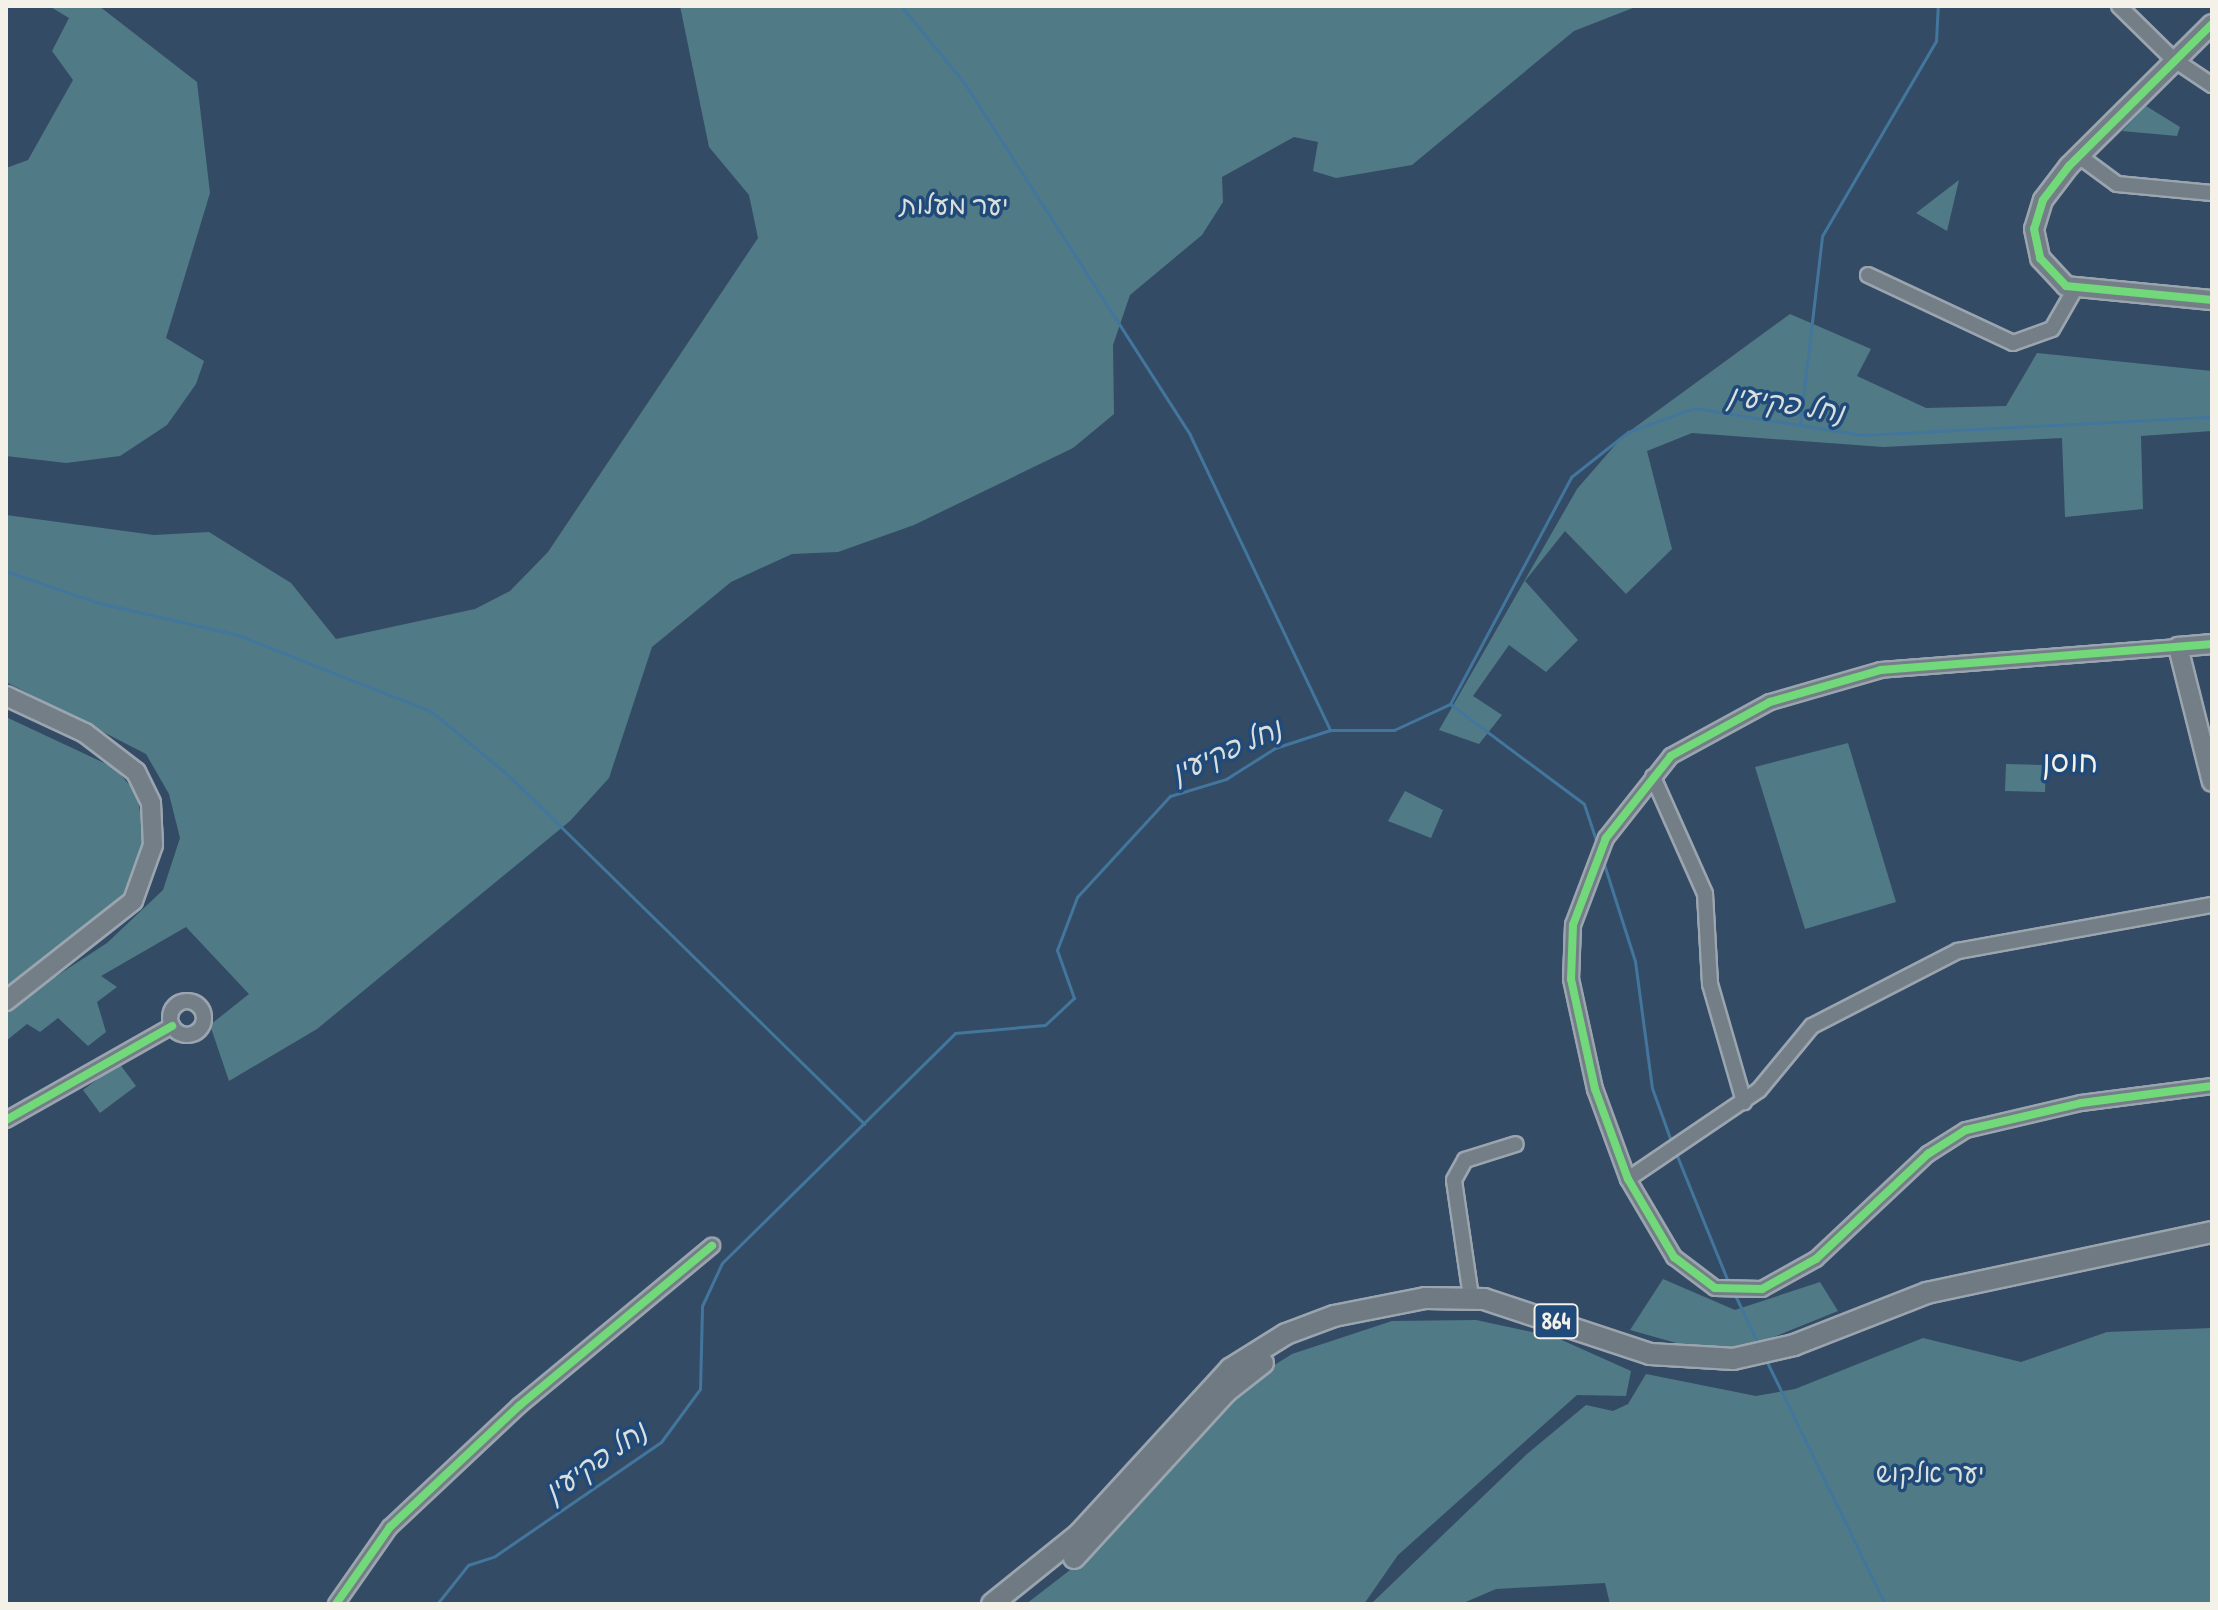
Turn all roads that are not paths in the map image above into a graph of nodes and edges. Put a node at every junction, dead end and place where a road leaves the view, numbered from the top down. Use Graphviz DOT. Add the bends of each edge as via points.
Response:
graph roads {
  1 [pos="2119,6"];
  2 [pos="2212,24"];
  3 [pos="2173,59"];
  4 [pos="2212,85"];
  5 [pos="2079,156"];
  6 [pos="2212,193"];
  7 [pos="1868,275"];
  8 [pos="2075,289"];
  9 [pos="2212,300"];
  10 [pos="2212,644"];
  11 [pos="2178,647"];
  12 [pos="6,696"];
  13 [pos="1653,777"];
  14 [pos="2212,782"];
  15 [pos="2212,905"];
  16 [pos="6,1001"];
  17 [pos="172,1026"];
  18 [pos="2212,1086"];
  19 [pos="1744,1102"];
  20 [pos="6,1120"];
  21 [pos="1516,1144"];
  22 [pos="1628,1179"];
  23 [pos="2212,1232"];
  24 [pos="2212,1242"];
  25 [pos="712,1246"];
  26 [pos="1471,1297"];
  27 [pos="336,1604"];
  28 [pos="992,1604"];
  29 [pos="1014,1604"];
  1 -- 3 [label="street"];
  2 -- 3 [label="street"];
  3 -- 4 [label="street"];
  3 -- 5 [label="street"];
  5 -- 6 [label="street" via="2130,188"];
  5 -- 8 [label="street" via="2043,200 2034,229 2048,270"];
  7 -- 8 [label="street" via="2013,343 2052,329"];
  8 -- 9 [label="street"];
  10 -- 11 [label="street"];
  11 -- 13 [label="street" via="1881,670 1770,702 1671,756"];
  11 -- 14 [label="street"];
  12 -- 16 [label="street" via="85,733 136,772 151,803 153,845 133,901"];
  13 -- 19 [label="street" via="1705,894 1710,984"];
  13 -- 22 [label="street" via="1606,838 1573,925 1578,1031"];
  15 -- 19 [label="street" via="1958,951 1812,1026"];
  17 -- 20 [label="street"];
  18 -- 22 [label="street" via="2081,1103 1966,1130 1928,1154 1816,1259 1762,1289 1715,1288 1674,1257"];
  19 -- 22 [label="street"];
  21 -- 26 [label="street" via="1465,1160 1454,1180"];
  23 -- 26 [label="main road, 864" via="1927,1293 1794,1345 1733,1359 1650,1354 1519,1306"];
  24 -- 29 [label="main road, 864" via="1923,1304 1797,1355 1738,1368 1636,1360 1531,1320 1474,1308 1408,1311 1330,1329 1284,1349 1226,1392 1107,1526"];
  25 -- 27 [label="street" via="519,1406 390,1527"];
  26 -- 28 [label="main road, 864" via="1362,1308 1266,1344 1195,1403 1079,1534"];
}
